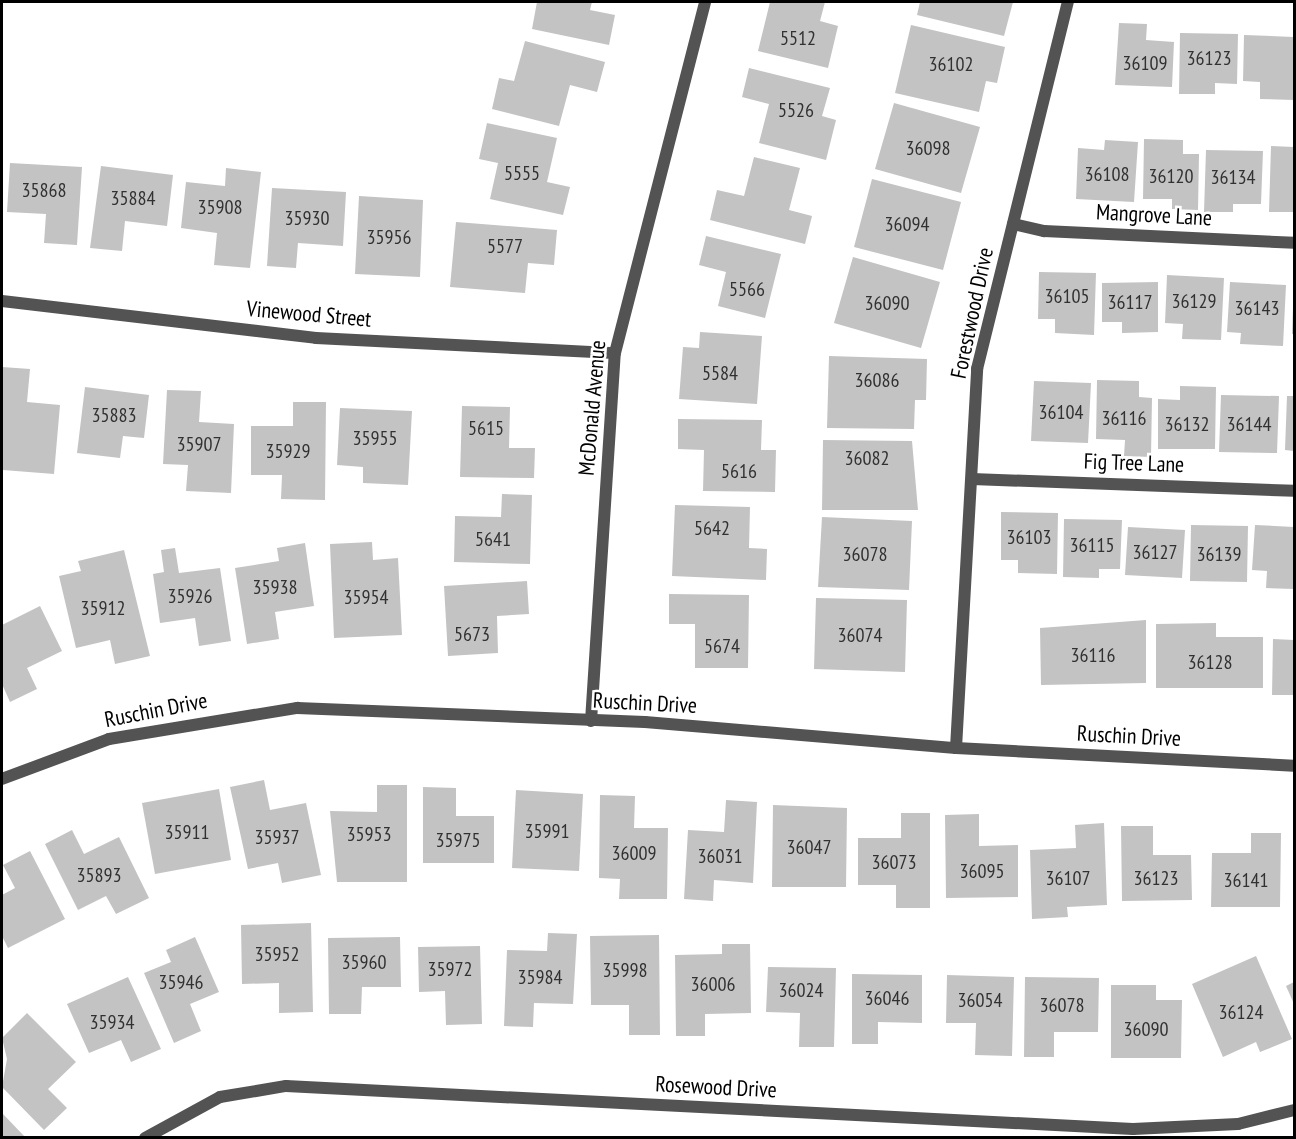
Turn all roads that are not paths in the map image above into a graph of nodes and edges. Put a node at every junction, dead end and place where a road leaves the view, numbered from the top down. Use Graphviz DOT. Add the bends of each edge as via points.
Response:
graph roads {
  1 [pos="705,2"];
  2 [pos="1068,2"];
  3 [pos="1013,224"];
  4 [pos="1294,243"];
  5 [pos="2,301"];
  6 [pos="615,353"];
  7 [pos="972,479"];
  8 [pos="1294,490"];
  9 [pos="591,721"];
  10 [pos="956,748"];
  11 [pos="1294,766"];
  12 [pos="2,779"];
  13 [pos="1294,1110"];
  14 [pos="145,1137"];
  1 -- 6 [label="street, McDonald Avenue"];
  2 -- 3 [label="street, Forestwood Drive"];
  3 -- 4 [label="street, Mangrove Lane" via="1044,231"];
  3 -- 7 [label="street, Forestwood Drive" via="977,369"];
  5 -- 6 [label="street, Vinewood Street" via="316,338"];
  6 -- 9 [label="street, McDonald Avenue"];
  7 -- 8 [label="street, Fig Tree Lane"];
  7 -- 10 [label="street, Forestwood Drive"];
  9 -- 10 [label="street, Ruschin Drive"];
  9 -- 12 [label="street, Ruschin Drive" via="297,708 109,739"];
  10 -- 11 [label="street, Ruschin Drive"];
  13 -- 14 [label="street, Rosewood Drive" via="1238,1124 1132,1129 286,1086 220,1097"];
}
